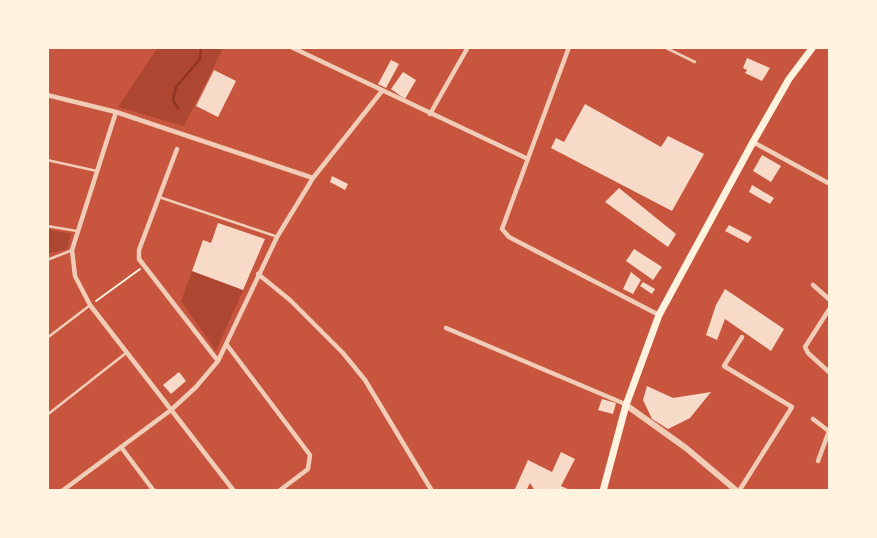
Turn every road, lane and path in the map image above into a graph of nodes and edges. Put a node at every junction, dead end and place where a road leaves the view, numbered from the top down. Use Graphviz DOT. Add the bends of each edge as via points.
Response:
graph roads {
  1 [pos="291,47"];
  2 [pos="468,47"];
  3 [pos="569,47"];
  4 [pos="664,47"];
  5 [pos="813,47"];
  6 [pos="303,50"];
  7 [pos="695,62"];
  8 [pos="382,91"];
  9 [pos="47,95"];
  10 [pos="116,113"];
  11 [pos="430,114"];
  12 [pos="753,142"];
  13 [pos="177,149"];
  14 [pos="528,159"];
  15 [pos="47,160"];
  16 [pos="97,171"];
  17 [pos="313,178"];
  18 [pos="830,184"];
  19 [pos="159,197"];
  20 [pos="47,226"];
  21 [pos="77,231"];
  22 [pos="277,237"];
  23 [pos="72,250"];
  24 [pos="47,260"];
  25 [pos="143,267"];
  26 [pos="258,274"];
  27 [pos="813,285"];
  28 [pos="830,300"];
  29 [pos="90,305"];
  30 [pos="830,308"];
  31 [pos="659,315"];
  32 [pos="446,328"];
  33 [pos="743,337"];
  34 [pos="47,338"];
  35 [pos="227,345"];
  36 [pos="126,353"];
  37 [pos="218,360"];
  38 [pos="830,373"];
  39 [pos="626,405"];
  40 [pos="171,410"];
  41 [pos="47,415"];
  42 [pos="813,419"];
  43 [pos="829,431"];
  44 [pos="121,447"];
  45 [pos="818,461"];
  46 [pos="66,490"];
  47 [pos="153,491"];
  48 [pos="234,491"];
  49 [pos="279,491"];
  50 [pos="432,491"];
  51 [pos="603,491"];
  52 [pos="738,491"];
  1 -- 6 [label="street"];
  2 -- 11 [label="street"];
  3 -- 14 [label="street"];
  4 -- 7 [label="lane"];
  5 -- 12 [label="main road"];
  6 -- 8 [label="street"];
  8 -- 11 [label="street"];
  8 -- 17 [label="street"];
  9 -- 10 [label="street"];
  10 -- 16 [label="street"];
  10 -- 17 [label="street"];
  11 -- 14 [label="street"];
  12 -- 18 [label="street"];
  12 -- 31 [label="main road"];
  13 -- 19 [label="street"];
  14 -- 31 [label="street" via="502,229 509,237"];
  15 -- 16 [label="lane"];
  16 -- 21 [label="street"];
  17 -- 22 [label="street"];
  19 -- 22 [label="lane"];
  19 -- 25 [label="street" via="139,250"];
  20 -- 21 [label="lane"];
  21 -- 23 [label="street"];
  22 -- 26 [label="street"];
  23 -- 24 [label="lane"];
  23 -- 29 [label="street" via="75,276"];
  25 -- 29 [label="path"];
  25 -- 37 [label="street"];
  26 -- 35 [label="street"];
  26 -- 50 [label="street" via="343,352"];
  27 -- 28 [label="street"];
  29 -- 34 [label="lane"];
  29 -- 36 [label="street"];
  30 -- 38 [label="street" via="805,347"];
  31 -- 39 [label="main road"];
  32 -- 39 [label="street"];
  33 -- 52 [label="street" via="724,366 792,407"];
  35 -- 37 [label="street"];
  35 -- 49 [label="street" via="310,455 308,469"];
  36 -- 40 [label="street"];
  36 -- 41 [label="lane"];
  37 -- 40 [label="street"];
  39 -- 51 [label="main road"];
  39 -- 52 [label="street"];
  40 -- 44 [label="street"];
  40 -- 48 [label="street"];
  42 -- 43 [label="street"];
  43 -- 45 [label="street"];
  44 -- 46 [label="street"];
  44 -- 47 [label="street"];
}
